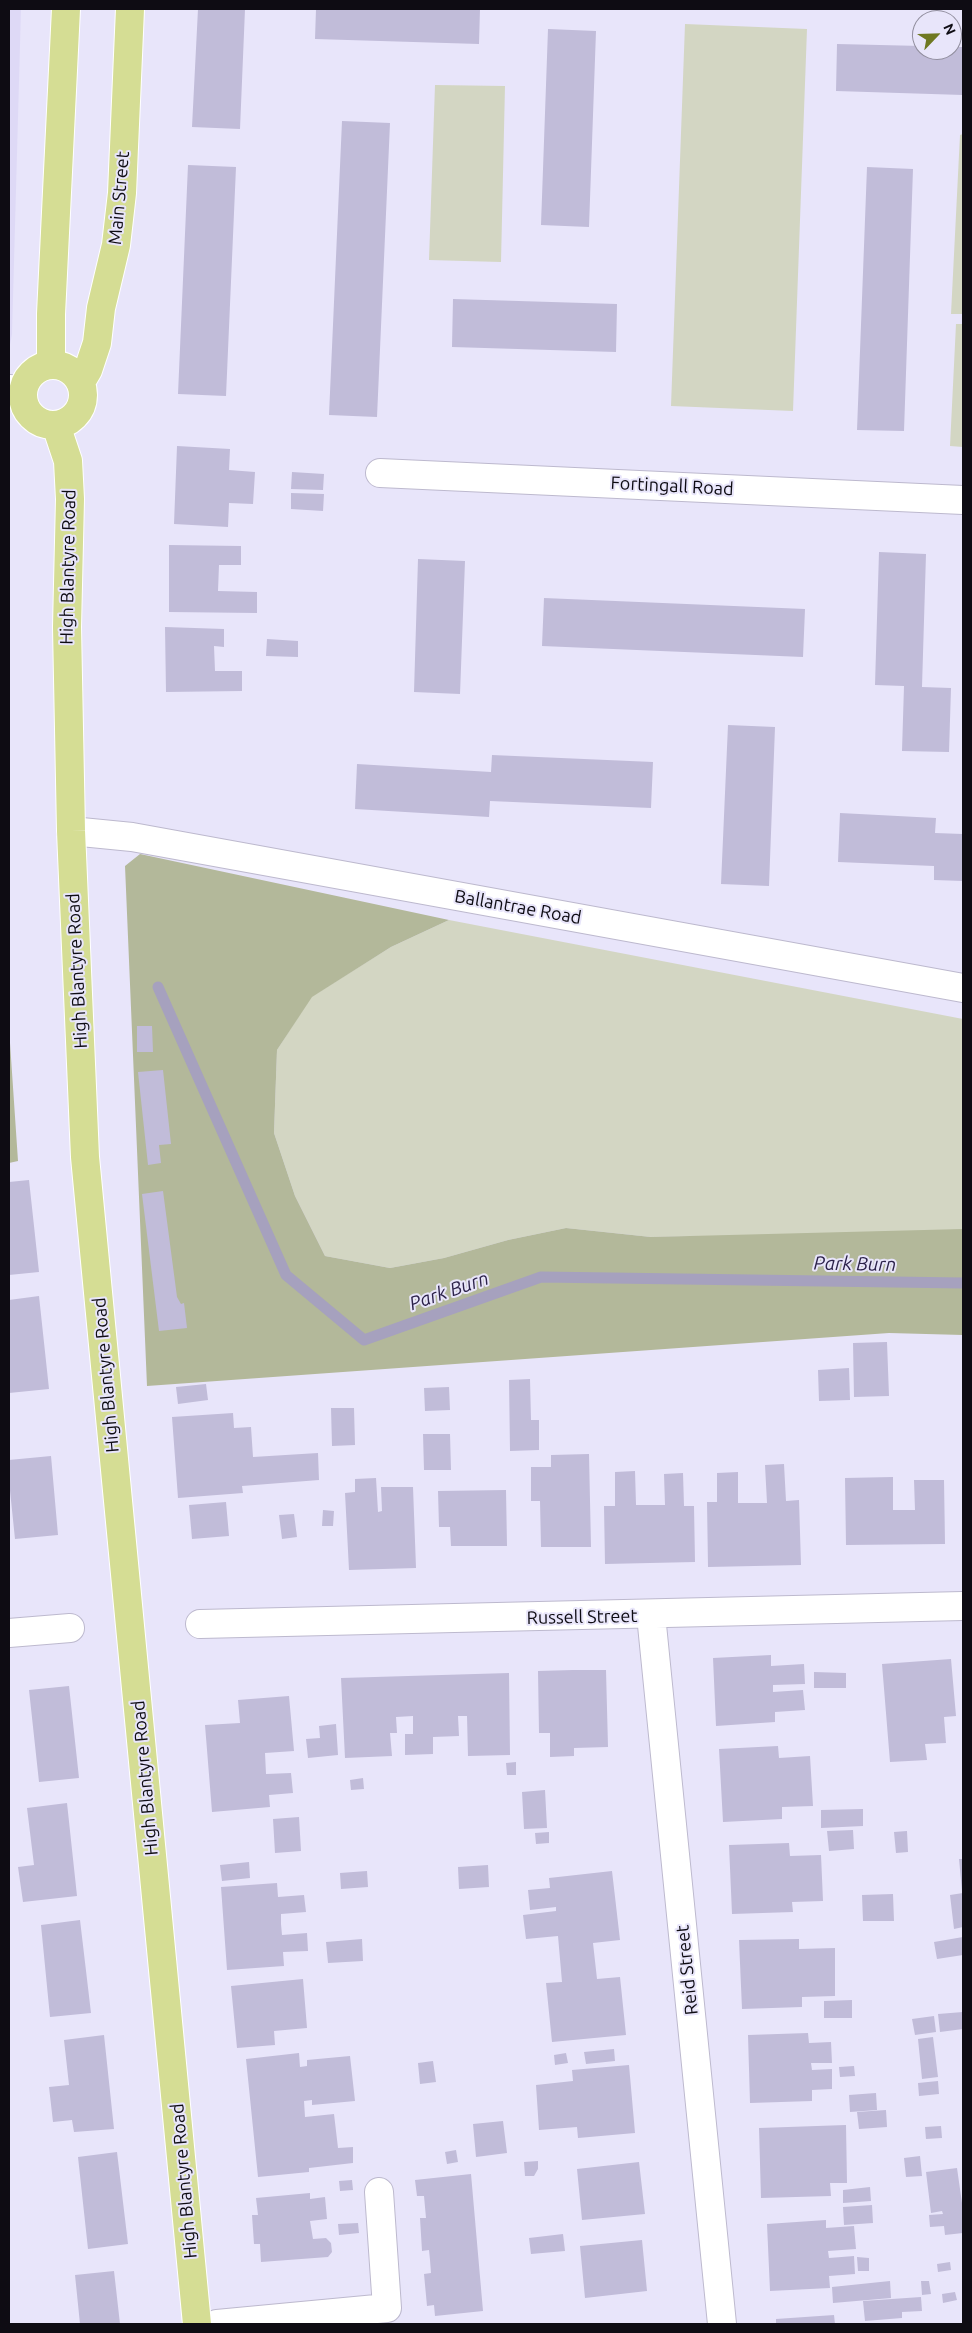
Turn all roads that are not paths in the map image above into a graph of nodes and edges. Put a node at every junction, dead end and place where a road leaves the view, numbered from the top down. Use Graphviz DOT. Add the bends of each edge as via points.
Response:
graph roads {
  1 [pos="66,9"];
  2 [pos="130,9"];
  3 [pos="51,364"];
  4 [pos="80,382"];
  5 [pos="16,389"];
  6 [pos="56,425"];
  7 [pos="380,473"];
  8 [pos="963,500"];
  9 [pos="71,831"];
  10 [pos="963,988"];
  11 [pos="963,1606"];
  12 [pos="652,1615"];
  13 [pos="200,1624"];
  14 [pos="70,1628"];
  15 [pos="9,1634"];
  16 [pos="379,2192"];
  17 [pos="197,2324"];
  18 [pos="217,2324"];
  19 [pos="722,2324"];
  1 -- 3 [label="main road"];
  2 -- 4 [label="main road, Main Street" via="122,192 116,245 101,308 97,343 88,370"];
  3 -- 4 [label="main road" via="69,368"];
  3 -- 5 [label="main road" via="33,372"];
  4 -- 6 [label="main road" via="84,401 80,410 65,423"];
  5 -- 6 [label="main road" via="31,416"];
  6 -- 9 [label="main road, High Blantyre Road" via="68,461 70,499 66,627"];
  7 -- 8 [label="street, Fortingall Road"];
  9 -- 10 [label="street, Ballantrae Road" via="132,837"];
  9 -- 17 [label="main road, High Blantyre Road" via="85,1158"];
  11 -- 12 [label="street, Russell Street"];
  12 -- 13 [label="street, Russell Street"];
  12 -- 19 [label="street, Reid Street"];
  14 -- 15 [label="street"];
  16 -- 18 [label="street" via="387,2308"];
}
